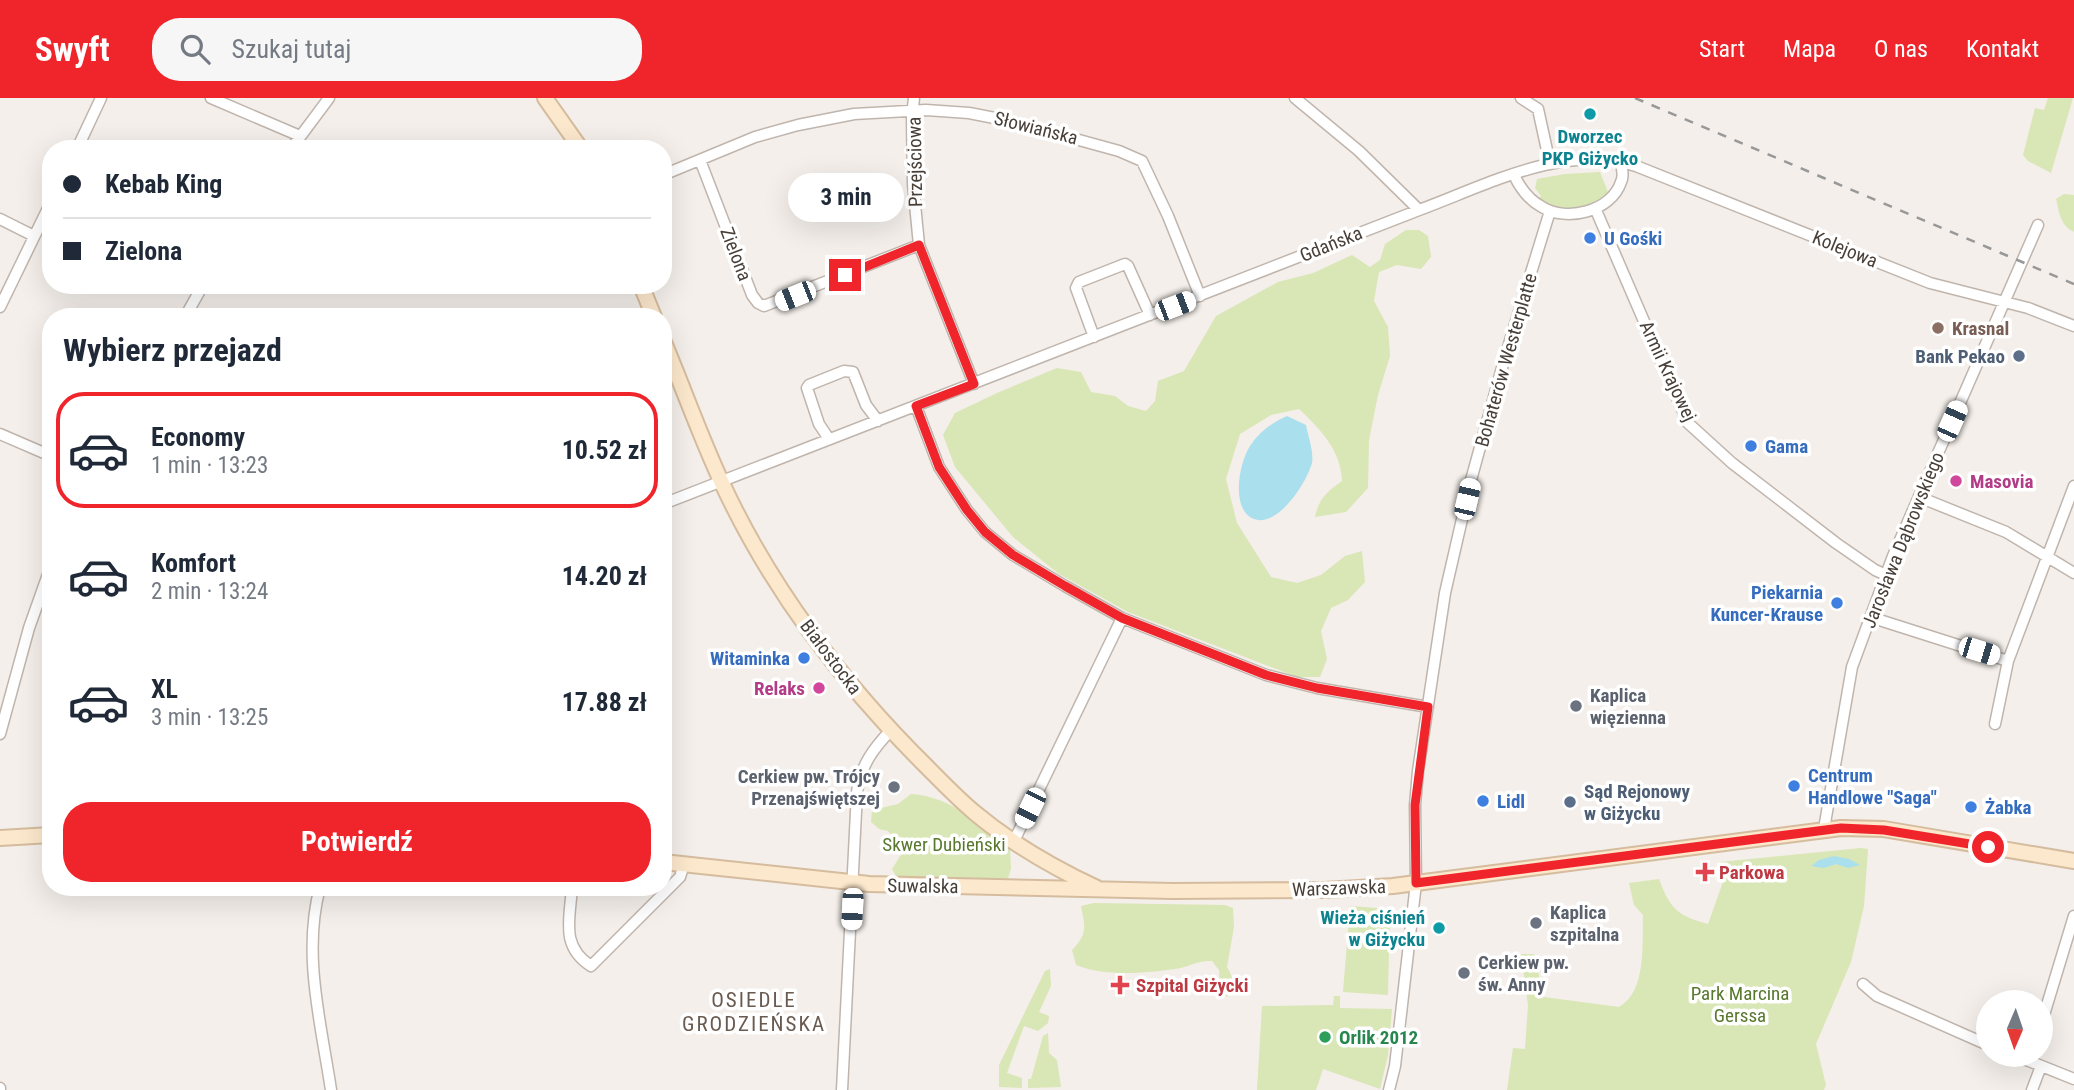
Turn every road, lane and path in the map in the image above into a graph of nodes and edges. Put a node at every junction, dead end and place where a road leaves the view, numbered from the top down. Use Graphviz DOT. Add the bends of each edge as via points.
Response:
graph roads {
  1 [pos="101,98"];
  2 [pos="211,98"];
  3 [pos="329,98"];
  4 [pos="545,98"];
  5 [pos="914,98"];
  6 [pos="1295,98"];
  7 [pos="1521,98"];
  8 [pos="914,111"];
  9 [pos="300,136"];
  10 [pos="81,140"];
  11 [pos="297,140"];
  12 [pos="575,140"];
  13 [pos="699,160"];
  14 [pos="1620,161"];
  15 [pos="1550,164"];
  16 [pos="672,171"];
  17 [pos="1514,175"];
  18 [pos="1595,208"];
  19 [pos="1419,210"];
  20 [pos="1549,211"];
  21 [pos="0,219"];
  22 [pos="42,220"];
  23 [pos="2038,225"];
  24 [pos="34,236"];
  25 [pos="919,245"];
  26 [pos="1200,296"];
  27 [pos="2006,302"];
  28 [pos="0,307"];
  29 [pos="1150,315"];
  30 [pos="2074,326"];
  31 [pos="1094,337"];
  32 [pos="672,362"];
  33 [pos="974,384"];
  34 [pos="916,406"];
  35 [pos="878,421"];
  36 [pos="0,434"];
  37 [pos="829,439"];
  38 [pos="42,452"];
  39 [pos="721,482"];
  40 [pos="2074,486"];
  41 [pos="1919,497"];
  42 [pos="672,501"];
  43 [pos="2047,556"];
  44 [pos="2074,573"];
  45 [pos="1886,575"];
  46 [pos="42,591"];
  47 [pos="1870,617"];
  48 [pos="1122,618"];
  49 [pos="2008,661"];
  50 [pos="1428,707"];
  51 [pos="1995,724"];
  52 [pos="891,730"];
  53 [pos="0,734"];
  54 [pos="1824,829"];
  55 [pos="42,836"];
  56 [pos="0,838"];
  57 [pos="1014,841"];
  58 [pos="2074,861"];
  59 [pos="672,863"];
  60 [pos="684,864"];
  61 [pos="853,883"];
  62 [pos="1416,883"];
  63 [pos="672,885"];
  64 [pos="1101,890"];
  65 [pos="318,896"];
  66 [pos="572,896"];
  67 [pos="661,896"];
  68 [pos="2074,916"];
  69 [pos="1863,984"];
  70 [pos="2052,990"];
  71 [pos="1976,1040"];
  72 [pos="2040,1068"];
  73 [pos="2046,1068"];
  74 [pos="2074,1079"];
  75 [pos="331,1090"];
  76 [pos="842,1090"];
  77 [pos="1389,1090"];
  78 [pos="2032,1090"];
  1 -- 10 [label="street"];
  2 -- 9 [label="street"];
  3 -- 9 [label="street"];
  4 -- 12 [label="street"];
  5 -- 8 [label="street, Przejściowa"];
  6 -- 19 [label="street" via="1359,151"];
  7 -- 15 [label="street" via="1538,109"];
  8 -- 13 [label="street, Słowiańska" via="854,114 798,125"];
  8 -- 25 [label="street, Przejściowa" via="913,184"];
  8 -- 26 [label="street, Słowiańska" via="969,113 1010,121 1142,161"];
  9 -- 11 [label="street"];
  13 -- 16 [label="street, Słowiańska"];
  13 -- 25 [label="street, Zielona" via="752,295 764,306"];
  14 -- 15 [label="street, Gdańska"];
  14 -- 18 [label="street" via="1622,182"];
  14 -- 27 [label="street, Kolejowa" via="1930,283"];
  15 -- 17 [label="street, Gdańska"];
  17 -- 19 [label="street, Gdańska"];
  17 -- 20 [label="street" via="1531,199"];
  18 -- 20 [label="street" via="1565,215"];
  18 -- 45 [label="street, Armii Krajowej" via="1688,423 1732,463"];
  19 -- 26 [label="street, Gdańska"];
  20 -- 50 [label="street, Bohaterów Westerplatte" via="1471,480 1446,593"];
  21 -- 24 [label="street"];
  22 -- 24 [label="street"];
  23 -- 27 [label="street, Jarosława Dąbrowskiego"];
  24 -- 28 [label="street"];
  25 -- 33 [label="street, Przejściowa"];
  26 -- 29 [label="street, Gdańska"];
  27 -- 30 [label="street, Kolejowa"];
  27 -- 41 [label="street, Jarosława Dąbrowskiego"];
  29 -- 31 [label="street, Gdańska"];
  29 -- 31 [label="street" via="1125,264 1079,282 1076,288"];
  31 -- 33 [label="street, Gdańska"];
  32 -- 39 [label="street, Białostocka"];
  33 -- 34 [label="street, Gdańska"];
  34 -- 35 [label="street, Gdańska"];
  34 -- 48 [label="street" via="939,467 985,532 1013,555"];
  35 -- 37 [label="street, Gdańska"];
  35 -- 37 [label="street" via="853,372 844,371 807,388 818,424"];
  36 -- 38 [label="street"];
  37 -- 39 [label="street, Gdańska"];
  39 -- 42 [label="street, Gdańska"];
  39 -- 52 [label="street, Białostocka" via="824,652"];
  40 -- 43 [label="street"];
  41 -- 43 [label="street" via="1980,520"];
  41 -- 45 [label="street, Jarosława Dąbrowskiego"];
  43 -- 44 [label="street"];
  43 -- 49 [label="street"];
  45 -- 47 [label="street, Jarosława Dąbrowskiego"];
  46 -- 53 [label="street"];
  47 -- 49 [label="street"];
  47 -- 54 [label="street, Jarosława Dąbrowskiego" via="1852,667"];
  48 -- 50 [label="street" via="1292,682"];
  48 -- 57 [label="street"];
  49 -- 51 [label="street"];
  50 -- 62 [label="street, Bohaterów Westerplatte" via="1415,805"];
  52 -- 57 [label="street, Białostocka" via="975,813"];
  52 -- 61 [label="street" via="868,756 859,778"];
  54 -- 58 [label="street, Warszawska" via="1884,830"];
  54 -- 62 [label="street, Warszawska"];
  55 -- 56 [label="street"];
  57 -- 64 [label="street, Białostocka"];
  59 -- 60 [label="street, Suwalska"];
  60 -- 61 [label="street, Suwalska"];
  60 -- 63 [label="street"];
  61 -- 64 [label="street, Suwalska"];
  61 -- 76 [label="street"];
  62 -- 64 [label="street, Warszawska" via="1324,890"];
  62 -- 77 [label="street, Bohaterów Westerplatte"];
  65 -- 75 [label="street" via="311,948"];
  66 -- 67 [label="street" via="572,948 590,966"];
  68 -- 70 [label="street"];
  69 -- 71 [label="street" via="1877,996"];
  72 -- 78 [label="street"];
  73 -- 74 [label="street"];
}
